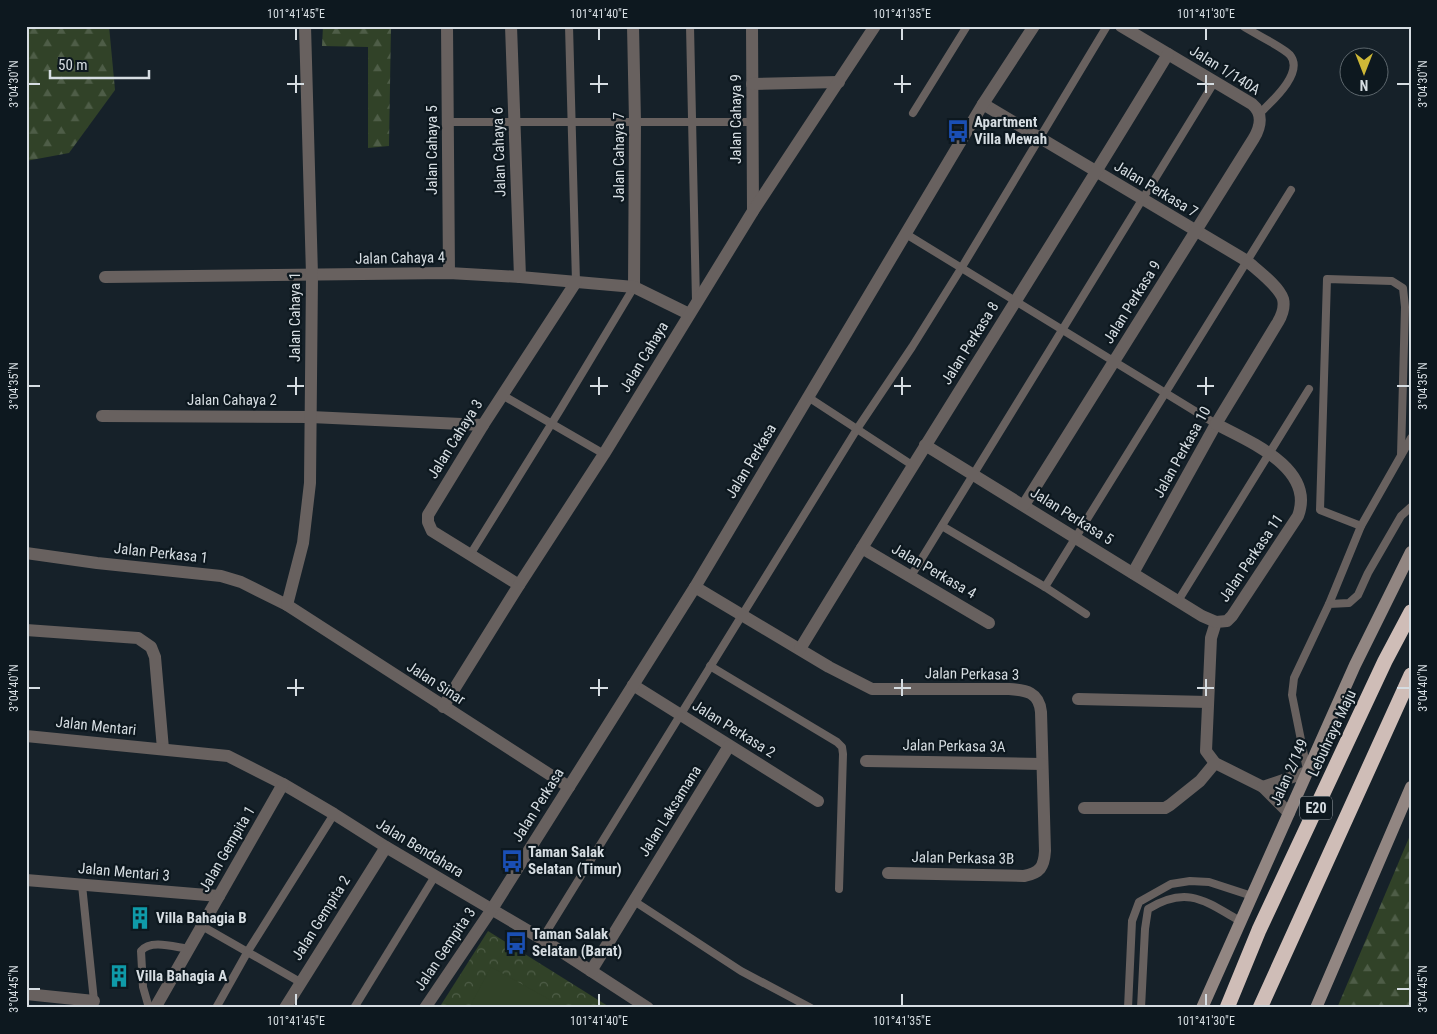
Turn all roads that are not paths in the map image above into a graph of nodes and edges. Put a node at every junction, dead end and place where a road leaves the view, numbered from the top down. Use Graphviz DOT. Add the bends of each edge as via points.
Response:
graph roads {
  1 [pos="305,26"];
  2 [pos="447,26"];
  3 [pos="511,26"];
  4 [pos="569,26"];
  5 [pos="633,26"];
  6 [pos="690,26"];
  7 [pos="752,26"];
  8 [pos="875,26"];
  9 [pos="967,26"];
  10 [pos="1034,26"];
  11 [pos="1107,26"];
  12 [pos="1121,26"];
  13 [pos="1242,26"];
  14 [pos="1168,54"];
  15 [pos="1215,81"];
  16 [pos="839,82"];
  17 [pos="752,84"];
  18 [pos="983,104"];
  19 [pos="913,113"];
  20 [pos="1259,114"];
  21 [pos="448,122"];
  22 [pos="635,122"];
  23 [pos="692,122"];
  24 [pos="752,122"];
  25 [pos="571,123"];
  26 [pos="514,124"];
  27 [pos="1040,138"];
  28 [pos="1097,172"];
  29 [pos="1291,190"];
  30 [pos="1143,200"];
  31 [pos="753,211"];
  32 [pos="1196,232"];
  33 [pos="906,234"];
  34 [pos="1247,261"];
  35 [pos="962,267"];
  36 [pos="449,273"];
  37 [pos="312,275"];
  38 [pos="105,277"];
  39 [pos="520,277"];
  40 [pos="576,282"];
  41 [pos="634,287"];
  42 [pos="1015,302"];
  43 [pos="692,309"];
  44 [pos="1278,322"];
  45 [pos="1062,330"];
  46 [pos="1114,361"];
  47 [pos="1407,369"];
  48 [pos="1309,389"];
  49 [pos="1164,393"];
  50 [pos="502,395"];
  51 [pos="808,397"];
  52 [pos="102,416"];
  53 [pos="311,417"];
  54 [pos="552,423"];
  55 [pos="1216,424"];
  56 [pos="483,425"];
  57 [pos="858,428"];
  58 [pos="1411,438"];
  59 [pos="925,445"];
  60 [pos="604,454"];
  61 [pos="1270,454"];
  62 [pos="1401,455"];
  63 [pos="912,465"];
  64 [pos="973,474"];
  65 [pos="1024,505"];
  66 [pos="1411,507"];
  67 [pos="942,526"];
  68 [pos="1361,526"];
  69 [pos="1075,537"];
  70 [pos="862,548"];
  71 [pos="1411,552"];
  72 [pos="26,553"];
  73 [pos="470,554"];
  74 [pos="1133,573"];
  75 [pos="911,576"];
  76 [pos="518,585"];
  77 [pos="695,587"];
  78 [pos="1045,587"];
  79 [pos="1178,601"];
  80 [pos="1329,604"];
  81 [pos="287,605"];
  82 [pos="1411,612"];
  83 [pos="1086,614"];
  84 [pos="742,615"];
  85 [pos="1202,616"];
  86 [pos="989,622"];
  87 [pos="1216,622"];
  88 [pos="26,630"];
  89 [pos="800,649"];
  90 [pos="710,666"];
  91 [pos="1411,675"];
  92 [pos="632,685"];
  93 [pos="1078,699"];
  94 [pos="1208,702"];
  95 [pos="443,708"];
  96 [pos="680,715"];
  97 [pos="26,736"];
  98 [pos="730,746"];
  99 [pos="162,749"];
  100 [pos="866,761"];
  101 [pos="1214,763"];
  102 [pos="1042,764"];
  103 [pos="1307,772"];
  104 [pos="283,784"];
  105 [pos="568,786"];
  106 [pos="1263,787"];
  107 [pos="1411,788"];
  108 [pos="818,801"];
  109 [pos="1084,808"];
  110 [pos="1289,813"];
  111 [pos="334,814"];
  112 [pos="386,847"];
  113 [pos="1037,872"];
  114 [pos="888,873"];
  115 [pos="435,876"];
  116 [pos="26,880"];
  117 [pos="82,885"];
  118 [pos="839,890"];
  119 [pos="219,896"];
  120 [pos="1252,896"];
  121 [pos="634,901"];
  122 [pos="492,909"];
  123 [pos="1240,921"];
  124 [pos="202,926"];
  125 [pos="542,939"];
  126 [pos="189,949"];
  127 [pos="248,951"];
  128 [pos="592,970"];
  129 [pos="300,982"];
  130 [pos="26,994"];
  131 [pos="94,1001"];
  132 [pos="149,1008"];
  133 [pos="155,1008"];
  134 [pos="216,1008"];
  135 [pos="285,1008"];
  136 [pos="354,1008"];
  137 [pos="425,1008"];
  138 [pos="648,1008"];
  139 [pos="811,1008"];
  140 [pos="1128,1008"];
  141 [pos="1141,1008"];
  142 [pos="1202,1008"];
  143 [pos="1227,1008"];
  144 [pos="1260,1008"];
  145 [pos="1316,1008"];
  1 -- 37 [label="street, Jalan Cahaya 1"];
  2 -- 21 [label="street, Jalan Cahaya 5"];
  3 -- 26 [label="street, Jalan Cahaya 6"];
  4 -- 25 [label="lane"];
  5 -- 22 [label="street, Jalan Cahaya 7"];
  6 -- 23 [label="lane"];
  7 -- 17 [label="street, Jalan Cahaya 9"];
  8 -- 16 [label="street, Jalan Cahaya"];
  9 -- 19 [label="lane"];
  10 -- 18 [label="street, Jalan Perkasa"];
  11 -- 27 [label="lane"];
  12 -- 14 [label="street, Jalan 1/140A"];
  13 -- 20 [label="lane" via="1288,53 1293,61 1288,82"];
  14 -- 15 [label="street, Jalan 1/140A"];
  14 -- 28 [label="street, Jalan Perkasa 8"];
  15 -- 20 [label="street, Jalan 1/140A" via="1252,104"];
  15 -- 30 [label="lane"];
  16 -- 17 [label="street"];
  16 -- 31 [label="street, Jalan Cahaya"];
  17 -- 24 [label="street, Jalan Cahaya 9"];
  18 -- 27 [label="street, Jalan Perkasa 7"];
  18 -- 33 [label="street, Jalan Perkasa"];
  20 -- 32 [label="street, Jalan Perkasa 9" via="1258,131"];
  21 -- 26 [label="lane"];
  21 -- 36 [label="street, Jalan Cahaya 5"];
  22 -- 23 [label="lane"];
  22 -- 25 [label="lane"];
  22 -- 41 [label="street, Jalan Cahaya 7"];
  23 -- 24 [label="lane"];
  23 -- 43 [label="lane"];
  24 -- 31 [label="street, Jalan Cahaya 9"];
  25 -- 26 [label="lane"];
  25 -- 40 [label="lane"];
  26 -- 39 [label="street, Jalan Cahaya 6"];
  27 -- 28 [label="street, Jalan Perkasa 7"];
  27 -- 35 [label="lane"];
  28 -- 30 [label="street, Jalan Perkasa 7"];
  28 -- 42 [label="street, Jalan Perkasa 8"];
  29 -- 34 [label="lane"];
  30 -- 32 [label="street, Jalan Perkasa 7"];
  30 -- 45 [label="lane"];
  31 -- 43 [label="street, Jalan Cahaya"];
  32 -- 34 [label="street, Jalan Perkasa 7"];
  32 -- 46 [label="street, Jalan Perkasa 9"];
  33 -- 35 [label="lane"];
  33 -- 51 [label="street, Jalan Perkasa"];
  34 -- 44 [label="street, Jalan Perkasa 7" via="1283,299 1284,307"];
  34 -- 49 [label="lane"];
  35 -- 42 [label="lane"];
  35 -- 57 [label="lane"];
  36 -- 37 [label="street, Jalan Cahaya 4"];
  36 -- 39 [label="street, Jalan Cahaya 4"];
  37 -- 38 [label="street, Jalan Cahaya 4"];
  37 -- 53 [label="street, Jalan Cahaya 1"];
  39 -- 40 [label="street, Jalan Cahaya 4"];
  40 -- 41 [label="street, Jalan Cahaya 4"];
  40 -- 50 [label="street, Jalan Cahaya 3"];
  41 -- 43 [label="street, Jalan Cahaya 4"];
  41 -- 54 [label="lane"];
  42 -- 45 [label="lane"];
  42 -- 59 [label="street, Jalan Perkasa 8"];
  43 -- 60 [label="street, Jalan Cahaya"];
  44 -- 55 [label="street, Jalan Perkasa 10"];
  45 -- 46 [label="lane"];
  45 -- 64 [label="lane"];
  46 -- 49 [label="lane"];
  46 -- 65 [label="street, Jalan Perkasa 9"];
  47 -- 62 [label="lane"];
  47 -- 68 [label="lane" via="1403,288 1392,281 1327,279 1320,510"];
  48 -- 61 [label="lane"];
  49 -- 55 [label="lane"];
  49 -- 69 [label="lane"];
  50 -- 54 [label="lane"];
  50 -- 56 [label="street, Jalan Cahaya 3"];
  51 -- 57 [label="lane"];
  51 -- 77 [label="street, Jalan Perkasa"];
  52 -- 53 [label="street, Jalan Cahaya 2"];
  53 -- 56 [label="street, Jalan Cahaya 2"];
  53 -- 81 [label="street, Jalan Cahaya 1" via="310,484 303,543"];
  54 -- 60 [label="lane"];
  54 -- 73 [label="lane"];
  55 -- 61 [label="street, Jalan Perkasa 11"];
  55 -- 74 [label="street, Jalan Perkasa 10"];
  56 -- 73 [label="street, Jalan Cahaya 3" via="428,515 432,531"];
  57 -- 63 [label="lane"];
  57 -- 84 [label="lane"];
  58 -- 62 [label="lane"];
  59 -- 63 [label="street, Jalan Perkasa 8"];
  59 -- 64 [label="street, Jalan Perkasa 5"];
  60 -- 76 [label="street, Jalan Cahaya"];
  61 -- 79 [label="lane"];
  61 -- 87 [label="street, Jalan Perkasa 11" via="1283,464 1295,481 1301,508 1232,616"];
  62 -- 68 [label="lane"];
  63 -- 70 [label="street, Jalan Perkasa 8"];
  64 -- 65 [label="street, Jalan Perkasa 5"];
  64 -- 67 [label="lane"];
  65 -- 69 [label="street, Jalan Perkasa 5"];
  66 -- 80 [label="lane" via="1401,516 1358,595 1349,603"];
  67 -- 75 [label="lane"];
  67 -- 78 [label="lane"];
  68 -- 80 [label="lane"];
  69 -- 74 [label="street, Jalan Perkasa 5"];
  69 -- 78 [label="lane"];
  70 -- 75 [label="street, Jalan Perkasa 4"];
  70 -- 89 [label="street, Jalan Perkasa 8"];
  71 -- 103 [label="main road, Jalan 2/149"];
  72 -- 81 [label="street, Jalan Perkasa 1" via="221,576 241,582"];
  73 -- 76 [label="street, Jalan Cahaya 3"];
  74 -- 79 [label="street, Jalan Perkasa 5"];
  75 -- 86 [label="street, Jalan Perkasa 4"];
  76 -- 95 [label="street, Jalan Cahaya"];
  77 -- 84 [label="street, Jalan Perkasa 3"];
  77 -- 92 [label="street, Jalan Perkasa"];
  78 -- 83 [label="lane"];
  79 -- 85 [label="street, Jalan Perkasa 5"];
  80 -- 103 [label="lane" via="1294,678 1292,695"];
  81 -- 95 [label="street, Jalan Sinar"];
  82 -- 143 [label="highway, Lebuhraya Maju / E20" via="1259,930"];
  84 -- 89 [label="street, Jalan Perkasa 3"];
  84 -- 90 [label="lane"];
  85 -- 87 [label="street, Jalan Perkasa 11"];
  87 -- 94 [label="street, Jalan Perkasa 11"];
  88 -- 99 [label="street" via="138,638 151,647 155,657"];
  89 -- 102 [label="street, Jalan Perkasa 3" via="872,689 1009,688 1030,692 1040,705"];
  90 -- 96 [label="lane"];
  90 -- 118 [label="lane" via="842,747"];
  91 -- 144 [label="highway, E20"];
  92 -- 96 [label="street, Jalan Perkasa 2"];
  92 -- 105 [label="street, Jalan Perkasa"];
  93 -- 94 [label="street"];
  94 -- 101 [label="street, Jalan Perkasa 11" via="1206,751"];
  95 -- 105 [label="street, Jalan Sinar"];
  96 -- 98 [label="street, Jalan Perkasa 2"];
  96 -- 125 [label="lane"];
  97 -- 99 [label="street, Jalan Mentari"];
  98 -- 108 [label="street, Jalan Perkasa 2"];
  98 -- 121 [label="street, Jalan Laksamana"];
  99 -- 104 [label="street, Jalan Bendahara" via="228,756"];
  100 -- 102 [label="street, Jalan Perkasa 3A"];
  101 -- 106 [label="street"];
  101 -- 109 [label="street" via="1200,781 1165,808"];
  102 -- 113 [label="street, Jalan Perkasa 3" via="1045,851"];
  103 -- 106 [label="street"];
  103 -- 110 [label="main road, Jalan 2/149"];
  104 -- 111 [label="street, Jalan Bendahara"];
  104 -- 119 [label="street, Jalan Gempita 1"];
  105 -- 122 [label="street, Jalan Perkasa"];
  106 -- 110 [label="street"];
  107 -- 145 [label="main road"];
  110 -- 120 [label="main road, Jalan 2/149"];
  111 -- 112 [label="street, Jalan Bendahara"];
  111 -- 127 [label="lane"];
  112 -- 115 [label="street, Jalan Bendahara"];
  112 -- 129 [label="street, Jalan Gempita 2"];
  113 -- 114 [label="street, Jalan Perkasa 3B" via="1024,876"];
  115 -- 122 [label="street, Jalan Bendahara"];
  115 -- 136 [label="lane"];
  116 -- 117 [label="street, Jalan Mentari 3"];
  117 -- 119 [label="street, Jalan Mentari 3"];
  117 -- 131 [label="lane"];
  119 -- 124 [label="street, Jalan Gempita 1"];
  120 -- 123 [label="main road, Jalan 2/149"];
  120 -- 140 [label="lane" via="1209,882 1190,881 1171,884 1139,902 1132,921"];
  121 -- 128 [label="street, Jalan Laksamana"];
  121 -- 139 [label="lane" via="742,971"];
  122 -- 125 [label="street, Jalan Bendahara"];
  122 -- 137 [label="street, Jalan Gempita 3"];
  123 -- 141 [label="lane" via="1207,902 1190,897 1174,897 1148,909"];
  123 -- 142 [label="main road, Jalan 2/149"];
  124 -- 126 [label="street, Jalan Gempita 1"];
  124 -- 127 [label="lane"];
  125 -- 128 [label="street, Jalan Bendahara"];
  126 -- 132 [label="lane" via="152,944 141,951 143,987"];
  126 -- 133 [label="street, Jalan Gempita 1"];
  127 -- 129 [label="lane"];
  127 -- 134 [label="lane"];
  128 -- 138 [label="street, Jalan Bendahara"];
  129 -- 135 [label="street, Jalan Gempita 2"];
  130 -- 131 [label="street"];
}
